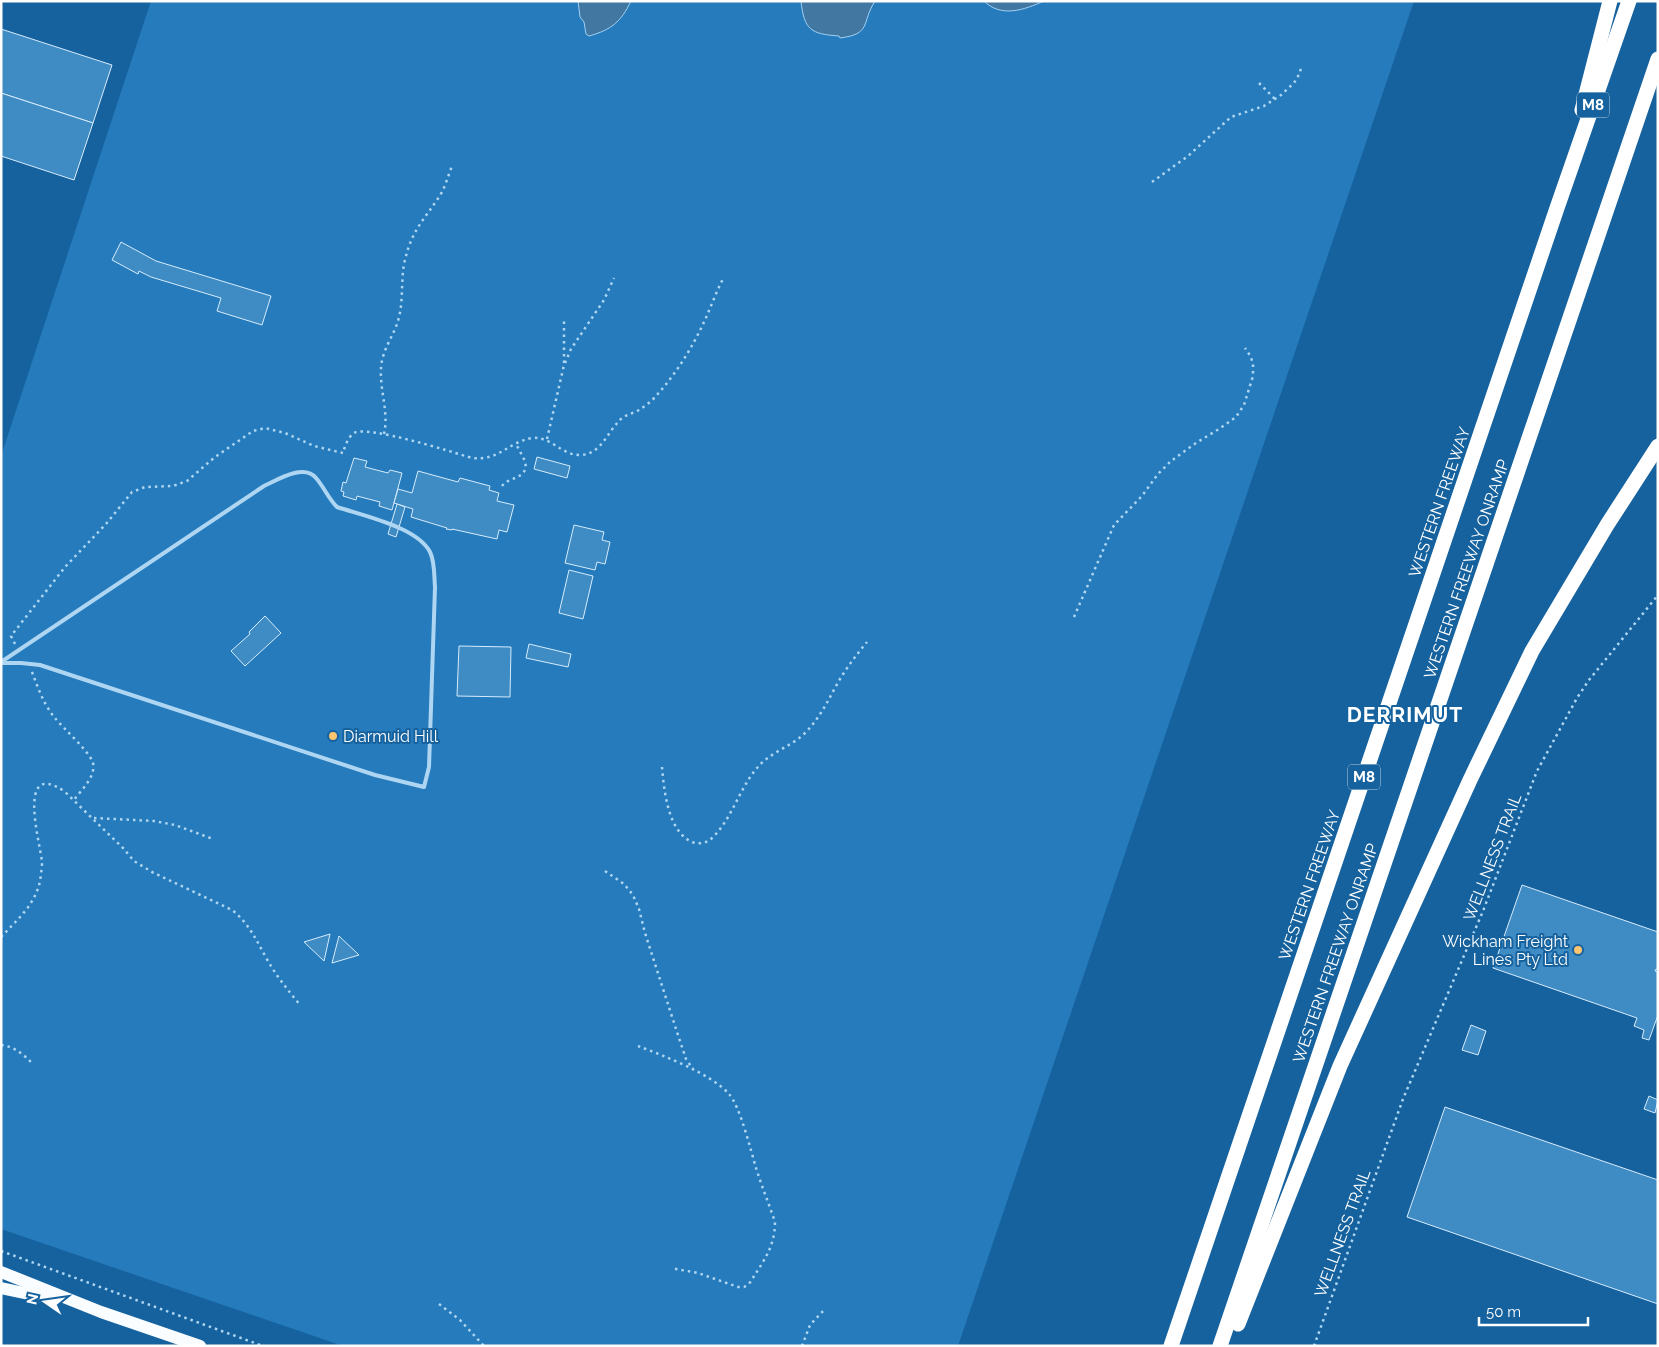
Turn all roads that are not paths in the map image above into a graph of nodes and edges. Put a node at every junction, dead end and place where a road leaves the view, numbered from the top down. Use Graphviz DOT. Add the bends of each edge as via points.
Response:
graph roads {
  1 [pos="1610,1"];
  2 [pos="1629,1"];
  3 [pos="1658,60"];
  4 [pos="1557,208"];
  5 [pos="1658,446"];
  6 [pos="1,663"];
  7 [pos="1,1272"];
  8 [pos="1,1288"];
  9 [pos="101,1312"];
  10 [pos="200,1346"];
  11 [pos="1171,1346"];
  12 [pos="1220,1346"];
  13 [pos="1230,1346"];
  1 -- 4 [label="highway, M8"];
  2 -- 4 [label="highway, M8"];
  3 -- 12 [label="highway, WESTERN FREEWAY ONRAMP"];
  4 -- 11 [label="highway, WESTERN FREEWAY / M8"];
  5 -- 13 [label="highway" via="1532,651 1470,780 1340,1066"];
  6 -- 6 [label="lane" via="264,486 290,473 305,472 314,476 337,507 408,531 430,552 434,587 429,768 424,787 376,775 40,665"];
  7 -- 9 [label="main road"];
  8 -- 9 [label="main road"];
  9 -- 10 [label="main road"];
}
